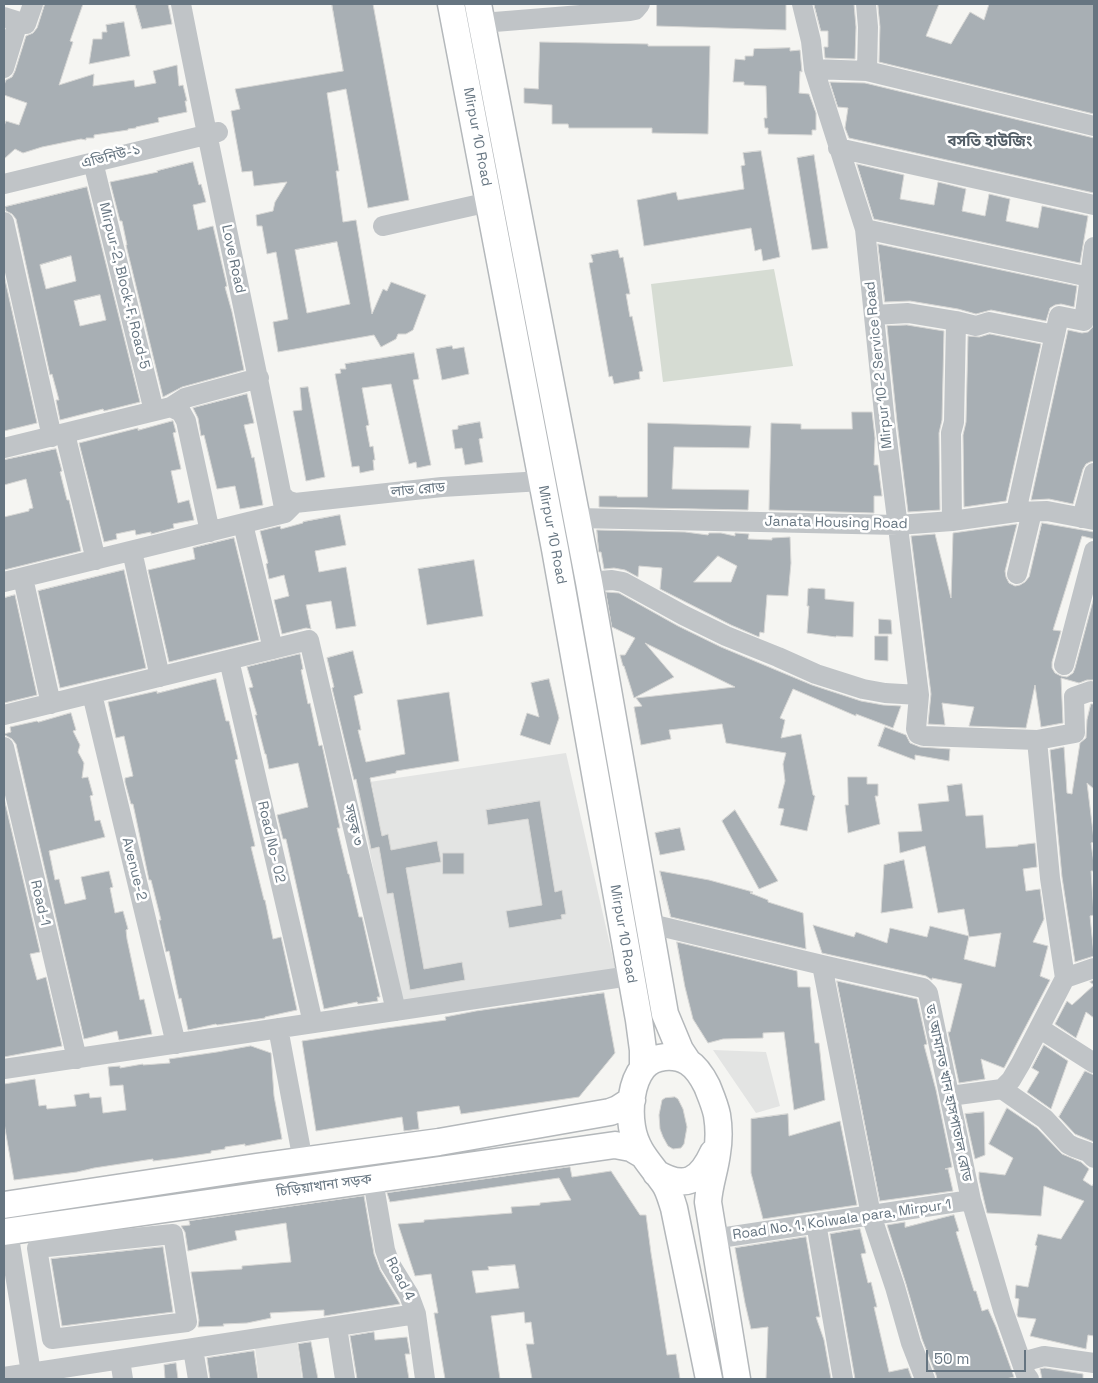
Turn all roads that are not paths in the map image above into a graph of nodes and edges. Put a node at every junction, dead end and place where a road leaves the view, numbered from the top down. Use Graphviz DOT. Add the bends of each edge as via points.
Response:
graph roads {
  1 [pos="33,4"];
  2 [pos="181,4"];
  3 [pos="195,4"];
  4 [pos="451,4"];
  5 [pos="640,4"];
  6 [pos="802,4"];
  7 [pos="866,4"];
  8 [pos="480,13"];
  9 [pos="16,21"];
  10 [pos="4,68"];
  11 [pos="814,69"];
  12 [pos="867,71"];
  13 [pos="1094,126"];
  14 [pos="213,133"];
  15 [pos="838,148"];
  16 [pos="93,162"];
  17 [pos="4,184"];
  18 [pos="489,202"];
  19 [pos="1094,205"];
  20 [pos="4,222"];
  21 [pos="383,226"];
  22 [pos="864,229"];
  23 [pos="521,231"];
  24 [pos="496,236"];
  25 [pos="1094,247"];
  26 [pos="1092,278"];
  27 [pos="874,315"];
  28 [pos="956,320"];
  29 [pos="1055,335"];
  30 [pos="259,378"];
  31 [pos="162,409"];
  32 [pos="59,435"];
  33 [pos="4,448"];
  34 [pos="1094,473"];
  35 [pos="542,481"];
  36 [pos="287,504"];
  37 [pos="1024,512"];
  38 [pos="577,518"];
  39 [pos="1088,519"];
  40 [pos="952,521"];
  41 [pos="243,524"];
  42 [pos="898,525"];
  43 [pos="210,532"];
  44 [pos="132,551"];
  45 [pos="1094,551"];
  46 [pos="96,560"];
  47 [pos="1017,574"];
  48 [pos="13,580"];
  49 [pos="589,582"];
  50 [pos="273,649"];
  51 [pos="229,660"];
  52 [pos="1064,665"];
  53 [pos="160,677"];
  54 [pos="1094,692"];
  55 [pos="92,694"];
  56 [pos="918,695"];
  57 [pos="51,704"];
  58 [pos="4,715"];
  59 [pos="1037,740"];
  60 [pos="4,747"];
  61 [pos="650,924"];
  62 [pos="822,965"];
  63 [pos="1094,968"];
  64 [pos="630,976"];
  65 [pos="1065,978"];
  66 [pos="396,1011"];
  67 [pos="313,1023"];
  68 [pos="278,1028"];
  69 [pos="1039,1028"];
  70 [pos="176,1044"];
  71 [pos="77,1059"];
  72 [pos="688,1062"];
  73 [pos="1094,1063"];
  74 [pos="642,1068"];
  75 [pos="4,1069"];
  76 [pos="1002,1088"];
  77 [pos="950,1096"];
  78 [pos="632,1100"];
  79 [pos="719,1138"];
  80 [pos="1094,1158"];
  81 [pos="303,1161"];
  82 [pos="655,1171"];
  83 [pos="373,1180"];
  84 [pos="971,1200"];
  85 [pos="4,1205"];
  86 [pos="870,1215"];
  87 [pos="816,1223"];
  88 [pos="5,1227"];
  89 [pos="713,1239"];
  90 [pos="416,1314"];
  91 [pos="187,1322"];
  92 [pos="337,1327"];
  93 [pos="193,1349"];
  94 [pos="1094,1363"];
  95 [pos="122,1370"];
  96 [pos="1023,1374"];
  97 [pos="32,1376"];
  98 [pos="4,1377"];
  99 [pos="198,1379"];
  100 [pos="345,1379"];
  101 [pos="425,1379"];
  102 [pos="709,1379"];
  103 [pos="737,1379"];
  104 [pos="843,1379"];
  105 [pos="925,1379"];
  1 -- 9 [label="street"];
  2 -- 14 [label="street, Love Road"];
  3 -- 14 [label="street, Love Road"];
  4 -- 18 [label="main road, Mirpur 10 Road"];
  5 -- 8 [label="street" via="630,11"];
  6 -- 11 [label="street, Mirpur 10-2 Service Road"];
  7 -- 12 [label="street"];
  8 -- 23 [label="main road, Mirpur 10 Road"];
  9 -- 10 [label="street"];
  11 -- 12 [label="street"];
  11 -- 15 [label="street, Mirpur 10-2 Service Road"];
  12 -- 13 [label="street"];
  14 -- 16 [label="street, এভিনিউ-১"];
  14 -- 30 [label="street, Love Road"];
  14 -- 36 [label="street, Love Road"];
  15 -- 19 [label="street"];
  15 -- 22 [label="street, Mirpur 10-2 Service Road"];
  16 -- 17 [label="street, এভিনিউ-১"];
  16 -- 31 [label="street, Mirpur-2, Block-F, Road-5"];
  18 -- 21 [label="street"];
  18 -- 24 [label="main road, Mirpur 10 Road"];
  20 -- 32 [label="street"];
  22 -- 26 [label="street"];
  22 -- 27 [label="street, Mirpur 10-2 Service Road"];
  23 -- 24 [label="main road"];
  23 -- 38 [label="main road, Mirpur 10 Road"];
  24 -- 35 [label="main road, Mirpur 10 Road"];
  25 -- 26 [label="street"];
  26 -- 29 [label="street" via="1084,321 1059,316"];
  27 -- 28 [label="street" via="914,314"];
  27 -- 42 [label="street, Mirpur 10-2 Service Road"];
  28 -- 29 [label="street" via="976,326 989,322"];
  28 -- 40 [label="street" via="954,422 951,433"];
  29 -- 37 [label="street"];
  30 -- 31 [label="street" via="185,398"];
  30 -- 36 [label="street, Love Road"];
  31 -- 32 [label="street"];
  31 -- 43 [label="street" via="181,412 186,421"];
  32 -- 33 [label="street"];
  32 -- 46 [label="street"];
  34 -- 39 [label="street"];
  35 -- 36 [label="street, লাভ রোড" via="442,487"];
  35 -- 64 [label="main road, Mirpur 10 Road"];
  36 -- 41 [label="street, লাভ রোড"];
  37 -- 39 [label="street, Janata Housing Road" via="1047,511"];
  37 -- 40 [label="street, Janata Housing Road"];
  37 -- 47 [label="street"];
  38 -- 42 [label="street, Janata Housing Road"];
  38 -- 49 [label="main road, Mirpur 10 Road"];
  40 -- 42 [label="street, Janata Housing Road"];
  41 -- 43 [label="street, লাভ রোড"];
  41 -- 50 [label="street"];
  42 -- 56 [label="street, Mirpur 10-2 Service Road"];
  43 -- 44 [label="street, লাভ রোড"];
  44 -- 46 [label="street, লাভ রোড"];
  44 -- 53 [label="street"];
  45 -- 52 [label="street"];
  46 -- 48 [label="street, লাভ রোড"];
  48 -- 57 [label="street"];
  49 -- 56 [label="street" via="623,582 726,636 816,674 885,694"];
  49 -- 61 [label="main road, Mirpur 10 Road"];
  50 -- 51 [label="street"];
  50 -- 66 [label="street, সড়ক ৩" via="309,640"];
  51 -- 53 [label="street"];
  51 -- 67 [label="street, Road No- 02"];
  53 -- 55 [label="street"];
  54 -- 59 [label="street" via="1074,697 1075,733"];
  55 -- 57 [label="street"];
  55 -- 70 [label="street, Avenue-2"];
  56 -- 59 [label="street, Mirpur 10-2 Service Road" via="918,734"];
  57 -- 58 [label="street"];
  59 -- 65 [label="street" via="1050,878"];
  60 -- 71 [label="street, Road-1"];
  61 -- 62 [label="street, ড. আমানত খান হাসপাতাল রোড"];
  61 -- 72 [label="main road, Mirpur 10 Road" via="665,1014 674,1039"];
  62 -- 77 [label="street, ড. আমানত খান হাসপাতাল রোড" via="923,988 928,993"];
  62 -- 86 [label="street"];
  63 -- 65 [label="street"];
  64 -- 66 [label="street"];
  64 -- 74 [label="main road, Mirpur 10 Road" via="642,1042"];
  65 -- 69 [label="street"];
  66 -- 67 [label="street"];
  67 -- 68 [label="street"];
  68 -- 70 [label="street"];
  68 -- 81 [label="street"];
  69 -- 73 [label="street"];
  69 -- 76 [label="street" via="1011,1080"];
  70 -- 71 [label="street"];
  71 -- 75 [label="street"];
  72 -- 74 [label="main road" via="664,1057"];
  72 -- 79 [label="main road" via="705,1082 713,1098"];
  74 -- 78 [label="main road"];
  76 -- 77 [label="street"];
  76 -- 80 [label="street" via="1045,1120 1068,1144"];
  77 -- 84 [label="street, ড. আমানত খান হাসপাতাল রোড"];
  78 -- 81 [label="main road, চিড়িয়াখানা সড়ক" via="610,1112 439,1142"];
  78 -- 82 [label="main road" via="634,1136"];
  79 -- 82 [label="main road" via="708,1163 693,1180 676,1181"];
  79 -- 89 [label="main road" via="708,1202"];
  81 -- 85 [label="main road, চিড়িয়াখানা সড়ক"];
  82 -- 83 [label="main road, চিড়িয়াখানা সড়ক" via="632,1148 616,1145"];
  82 -- 102 [label="main road" via="674,1208"];
  83 -- 88 [label="main road, চিড়িয়াখানা সড়ক"];
  83 -- 90 [label="street, Road 4" via="385,1250"];
  84 -- 86 [label="street, Road No. 1, Kolwala para, Mirpur 1"];
  84 -- 96 [label="street, ড. আমানত খান হাসপাতাল রোড"];
  86 -- 87 [label="street, Road No. 1, Kolwala para, Mirpur 1"];
  86 -- 105 [label="street"];
  87 -- 89 [label="street, Road No. 1, Kolwala para, Mirpur 1"];
  87 -- 104 [label="street"];
  88 -- 97 [label="street"];
  89 -- 103 [label="main road"];
  90 -- 92 [label="street"];
  90 -- 101 [label="street, Road 4"];
  91 -- 91 [label="street" via="173,1234 37,1248 52,1339"];
  92 -- 93 [label="street"];
  92 -- 100 [label="street"];
  93 -- 95 [label="street"];
  93 -- 99 [label="street"];
  94 -- 96 [label="street" via="1044,1356"];
  95 -- 97 [label="street"];
  97 -- 98 [label="street"];
}
